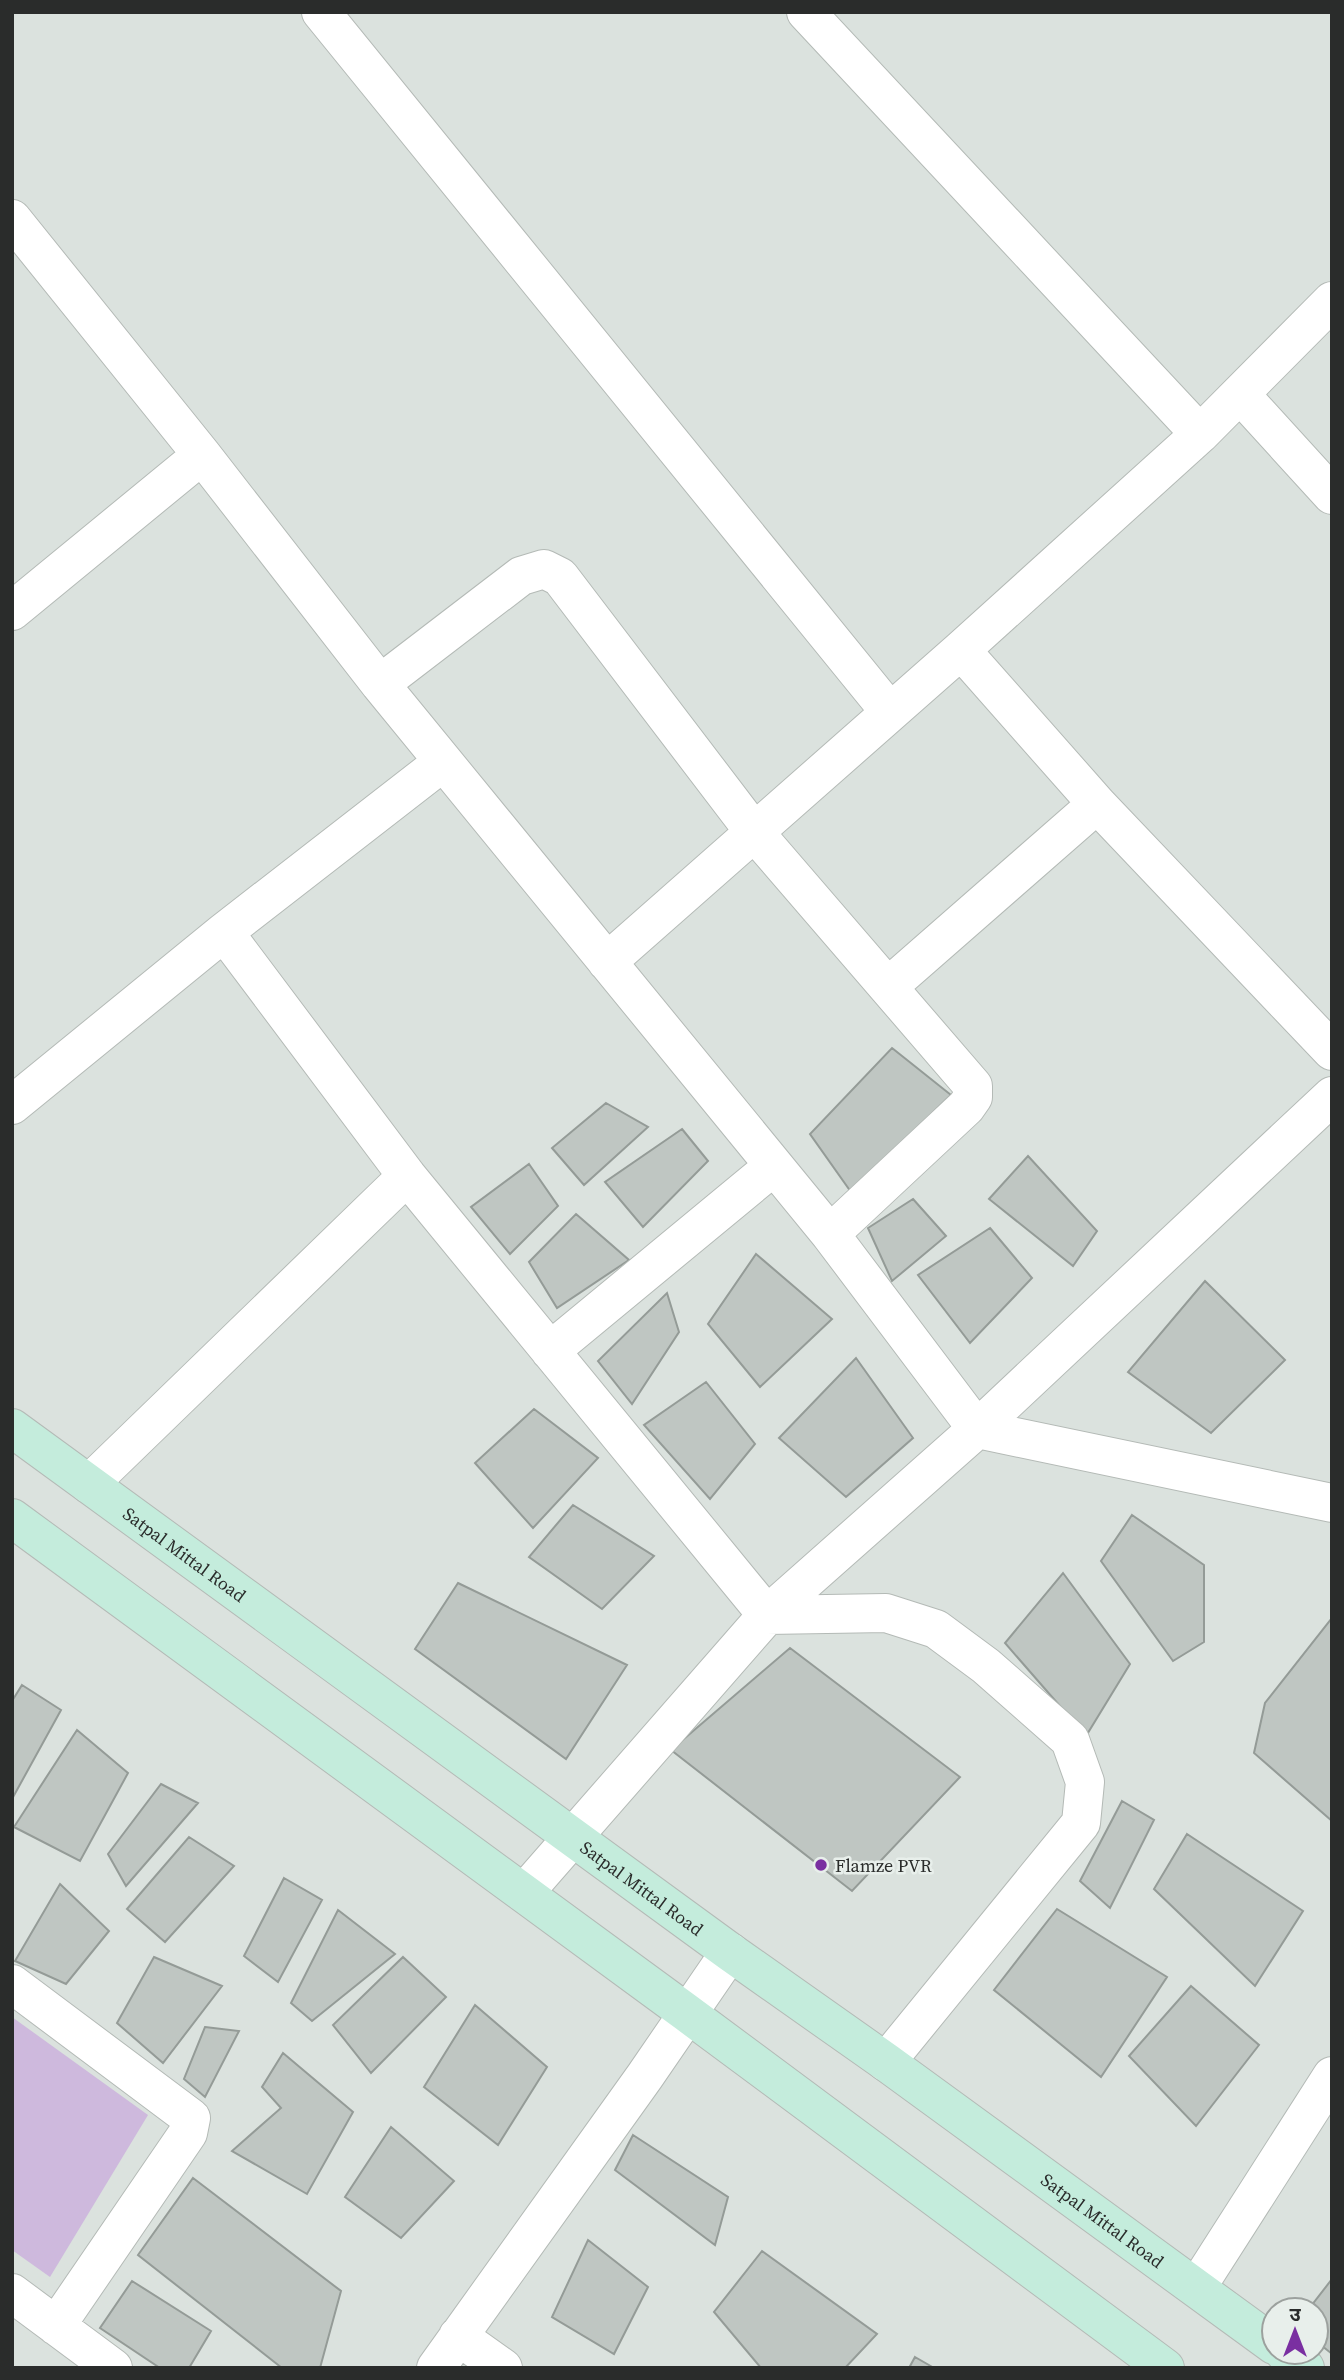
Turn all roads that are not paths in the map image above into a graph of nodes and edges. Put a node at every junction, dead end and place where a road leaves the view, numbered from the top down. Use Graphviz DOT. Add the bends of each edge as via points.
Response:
graph roads {
  1 [pos="321,12"];
  2 [pos="806,12"];
  3 [pos="12,219"];
  4 [pos="1332,301"];
  5 [pos="1240,394"];
  6 [pos="1200,435"];
  7 [pos="201,455"];
  8 [pos="1332,495"];
  9 [pos="12,611"];
  10 [pos="961,650"];
  11 [pos="380,684"];
  12 [pos="890,712"];
  13 [pos="443,762"];
  14 [pos="1097,804"];
  15 [pos="755,833"];
  16 [pos="224,932"];
  17 [pos="607,962"];
  18 [pos="889,986"];
  19 [pos="1332,1051"];
  20 [pos="1332,1096"];
  21 [pos="12,1105"];
  22 [pos="774,1166"];
  23 [pos="407,1176"];
  24 [pos="830,1234"];
  25 [pos="550,1351"];
  26 [pos="12,1428"];
  27 [pos="977,1429"];
  28 [pos="89,1485"];
  29 [pos="1332,1503"];
  30 [pos="12,1518"];
  31 [pos="767,1615"];
  32 [pos="573,1837"];
  33 [pos="524,1893"];
  34 [pos="730,1952"];
  35 [pos="12,1984"];
  36 [pos="687,2013"];
  37 [pos="886,2062"];
  38 [pos="1332,2076"];
  39 [pos="1197,2287"];
  40 [pos="12,2293"];
  41 [pos="56,2326"];
  42 [pos="1260,2334"];
  43 [pos="458,2336"];
  44 [pos="113,2368"];
  45 [pos="436,2368"];
  46 [pos="503,2368"];
  47 [pos="1165,2368"];
  1 -- 12 [label="street"];
  2 -- 6 [label="street"];
  3 -- 7 [label="street"];
  4 -- 5 [label="street"];
  5 -- 6 [label="street"];
  5 -- 8 [label="street"];
  6 -- 10 [label="street"];
  7 -- 9 [label="street"];
  7 -- 11 [label="street"];
  10 -- 12 [label="street"];
  10 -- 14 [label="street"];
  11 -- 13 [label="street"];
  11 -- 15 [label="street" via="521,576 544,569 560,577"];
  12 -- 15 [label="street"];
  13 -- 16 [label="street"];
  13 -- 17 [label="street"];
  14 -- 18 [label="street"];
  14 -- 19 [label="street"];
  15 -- 17 [label="street"];
  15 -- 18 [label="street"];
  16 -- 21 [label="street"];
  16 -- 23 [label="street"];
  17 -- 22 [label="street"];
  18 -- 24 [label="street" via="967,1077 973,1097"];
  20 -- 27 [label="street"];
  22 -- 24 [label="street"];
  22 -- 25 [label="street"];
  23 -- 25 [label="street"];
  23 -- 28 [label="street"];
  24 -- 27 [label="street"];
  25 -- 31 [label="street"];
  26 -- 28 [label="street, Satpal Mittal Road"];
  27 -- 29 [label="street"];
  27 -- 31 [label="street"];
  28 -- 32 [label="street, Satpal Mittal Road"];
  30 -- 33 [label="street"];
  31 -- 32 [label="street"];
  31 -- 37 [label="street" via="886,1613 936,1629 1070,1740 1085,1782 1081,1823"];
  32 -- 33 [label="street"];
  32 -- 34 [label="street, Satpal Mittal Road"];
  33 -- 36 [label="street"];
  34 -- 36 [label="street"];
  34 -- 37 [label="street, Satpal Mittal Road"];
  35 -- 41 [label="street" via="191,2118 188,2133"];
  36 -- 43 [label="street"];
  36 -- 47 [label="street"];
  37 -- 39 [label="street, Satpal Mittal Road"];
  38 -- 39 [label="street"];
  39 -- 42 [label="street, Satpal Mittal Road"];
  40 -- 41 [label="street"];
  41 -- 44 [label="street"];
  43 -- 45 [label="street"];
  43 -- 46 [label="street"];
}
